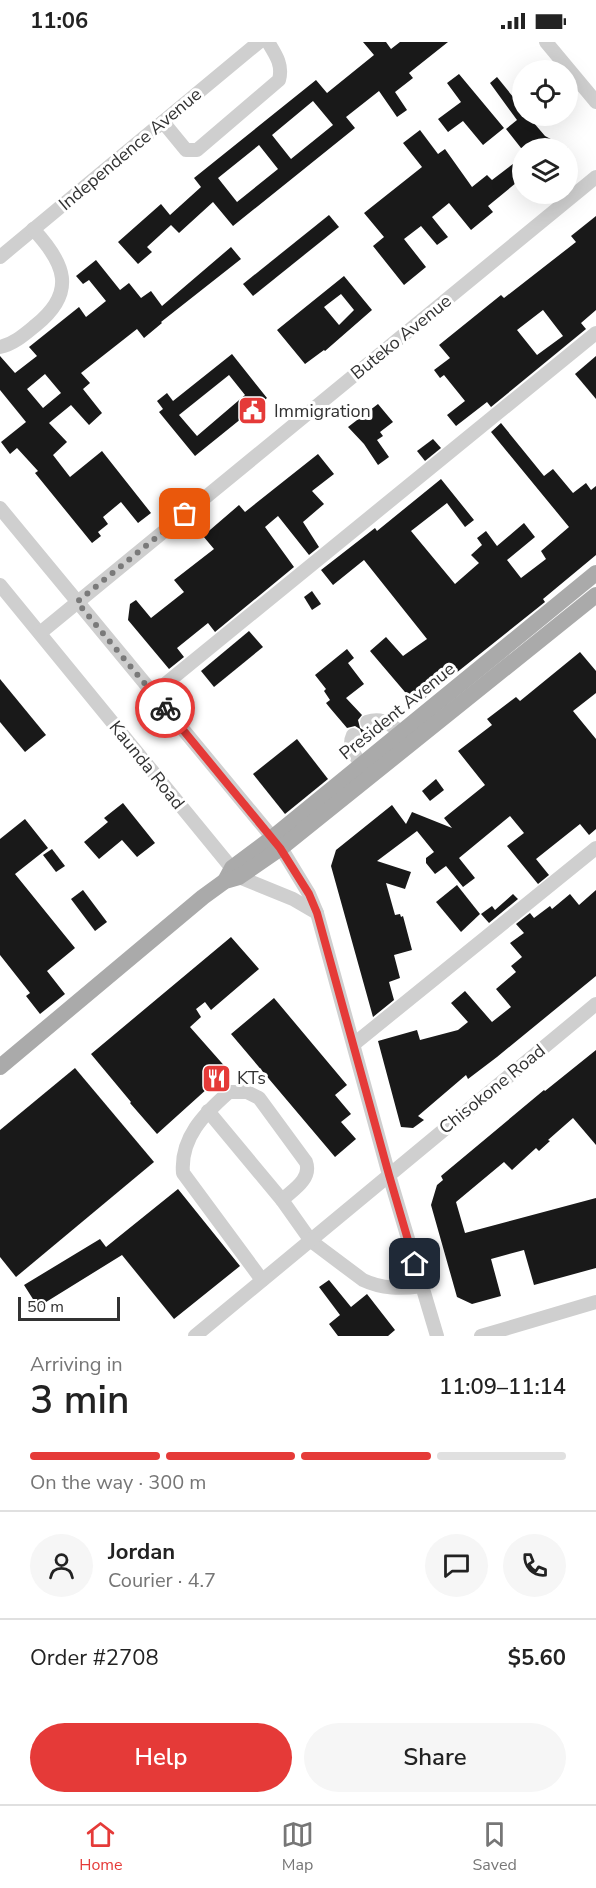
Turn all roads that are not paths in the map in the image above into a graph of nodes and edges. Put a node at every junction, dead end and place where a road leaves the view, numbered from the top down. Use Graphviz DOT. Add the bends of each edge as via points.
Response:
graph roads {
  1 [pos="259,42"];
  2 [pos="268,42"];
  3 [pos="546,42"];
  4 [pos="596,102"];
  5 [pos="163,122"];
  6 [pos="596,177"];
  7 [pos="33,229"];
  8 [pos="0,257"];
  9 [pos="596,333"];
  10 [pos="0,347"];
  11 [pos="0,508"];
  12 [pos="596,573"];
  13 [pos="0,585"];
  14 [pos="596,596"];
  15 [pos="77,602"];
  16 [pos="39,633"];
  17 [pos="153,694"];
  18 [pos="368,722"];
  19 [pos="401,732"];
  20 [pos="353,735"];
  21 [pos="366,770"];
  22 [pos="276,843"];
  23 [pos="596,848"];
  24 [pos="232,875"];
  25 [pos="317,913"];
  26 [pos="596,1004"];
  27 [pos="354,1044"];
  28 [pos="0,1067"];
  29 [pos="208,1111"];
  30 [pos="389,1175"];
  31 [pos="282,1200"];
  32 [pos="311,1241"];
  33 [pos="262,1280"];
  34 [pos="422,1286"];
  35 [pos="596,1302"];
  36 [pos="195,1336"];
  37 [pos="437,1336"];
  38 [pos="481,1336"];
  1 -- 5 [label="street, Independence Avenue"];
  2 -- 5 [label="street" via="279,61 279,80 197,150 186,150"];
  3 -- 4 [label="street"];
  5 -- 7 [label="street, Independence Avenue"];
  6 -- 15 [label="street, Buteko Avenue"];
  7 -- 8 [label="street, Independence Avenue"];
  7 -- 10 [label="street" via="56,257 61,273 60,296 42,321"];
  9 -- 17 [label="street"];
  11 -- 15 [label="street"];
  12 -- 19 [label="main road, President Avenue"];
  13 -- 16 [label="street, Kaunda Road"];
  14 -- 21 [label="main road, President Avenue"];
  15 -- 16 [label="street, Buteko Avenue"];
  15 -- 17 [label="street"];
  16 -- 24 [label="street, Kaunda Road"];
  17 -- 22 [label="street"];
  18 -- 19 [label="street" via="384,721"];
  19 -- 21 [label="main road, President Avenue"];
  20 -- 21 [label="street" via="351,749"];
  21 -- 22 [label="main road, President Avenue"];
  22 -- 24 [label="main road, President Avenue"];
  22 -- 25 [label="street"];
  23 -- 27 [label="street"];
  24 -- 25 [label="street, Kaunda Road"];
  24 -- 28 [label="main road, President Avenue"];
  25 -- 27 [label="street"];
  26 -- 30 [label="street, Chisokone Road"];
  27 -- 30 [label="street"];
  29 -- 31 [label="street"];
  29 -- 31 [label="street" via="229,1092 247,1092 259,1098 309,1170"];
  29 -- 33 [label="street" via="187,1141 183,1173"];
  30 -- 32 [label="street, Chisokone Road"];
  30 -- 34 [label="street"];
  31 -- 32 [label="street"];
  32 -- 33 [label="street, Chisokone Road"];
  32 -- 34 [label="street" via="373,1285"];
  33 -- 36 [label="street, Chisokone Road"];
  34 -- 37 [label="street"];
  35 -- 38 [label="street"];
}
